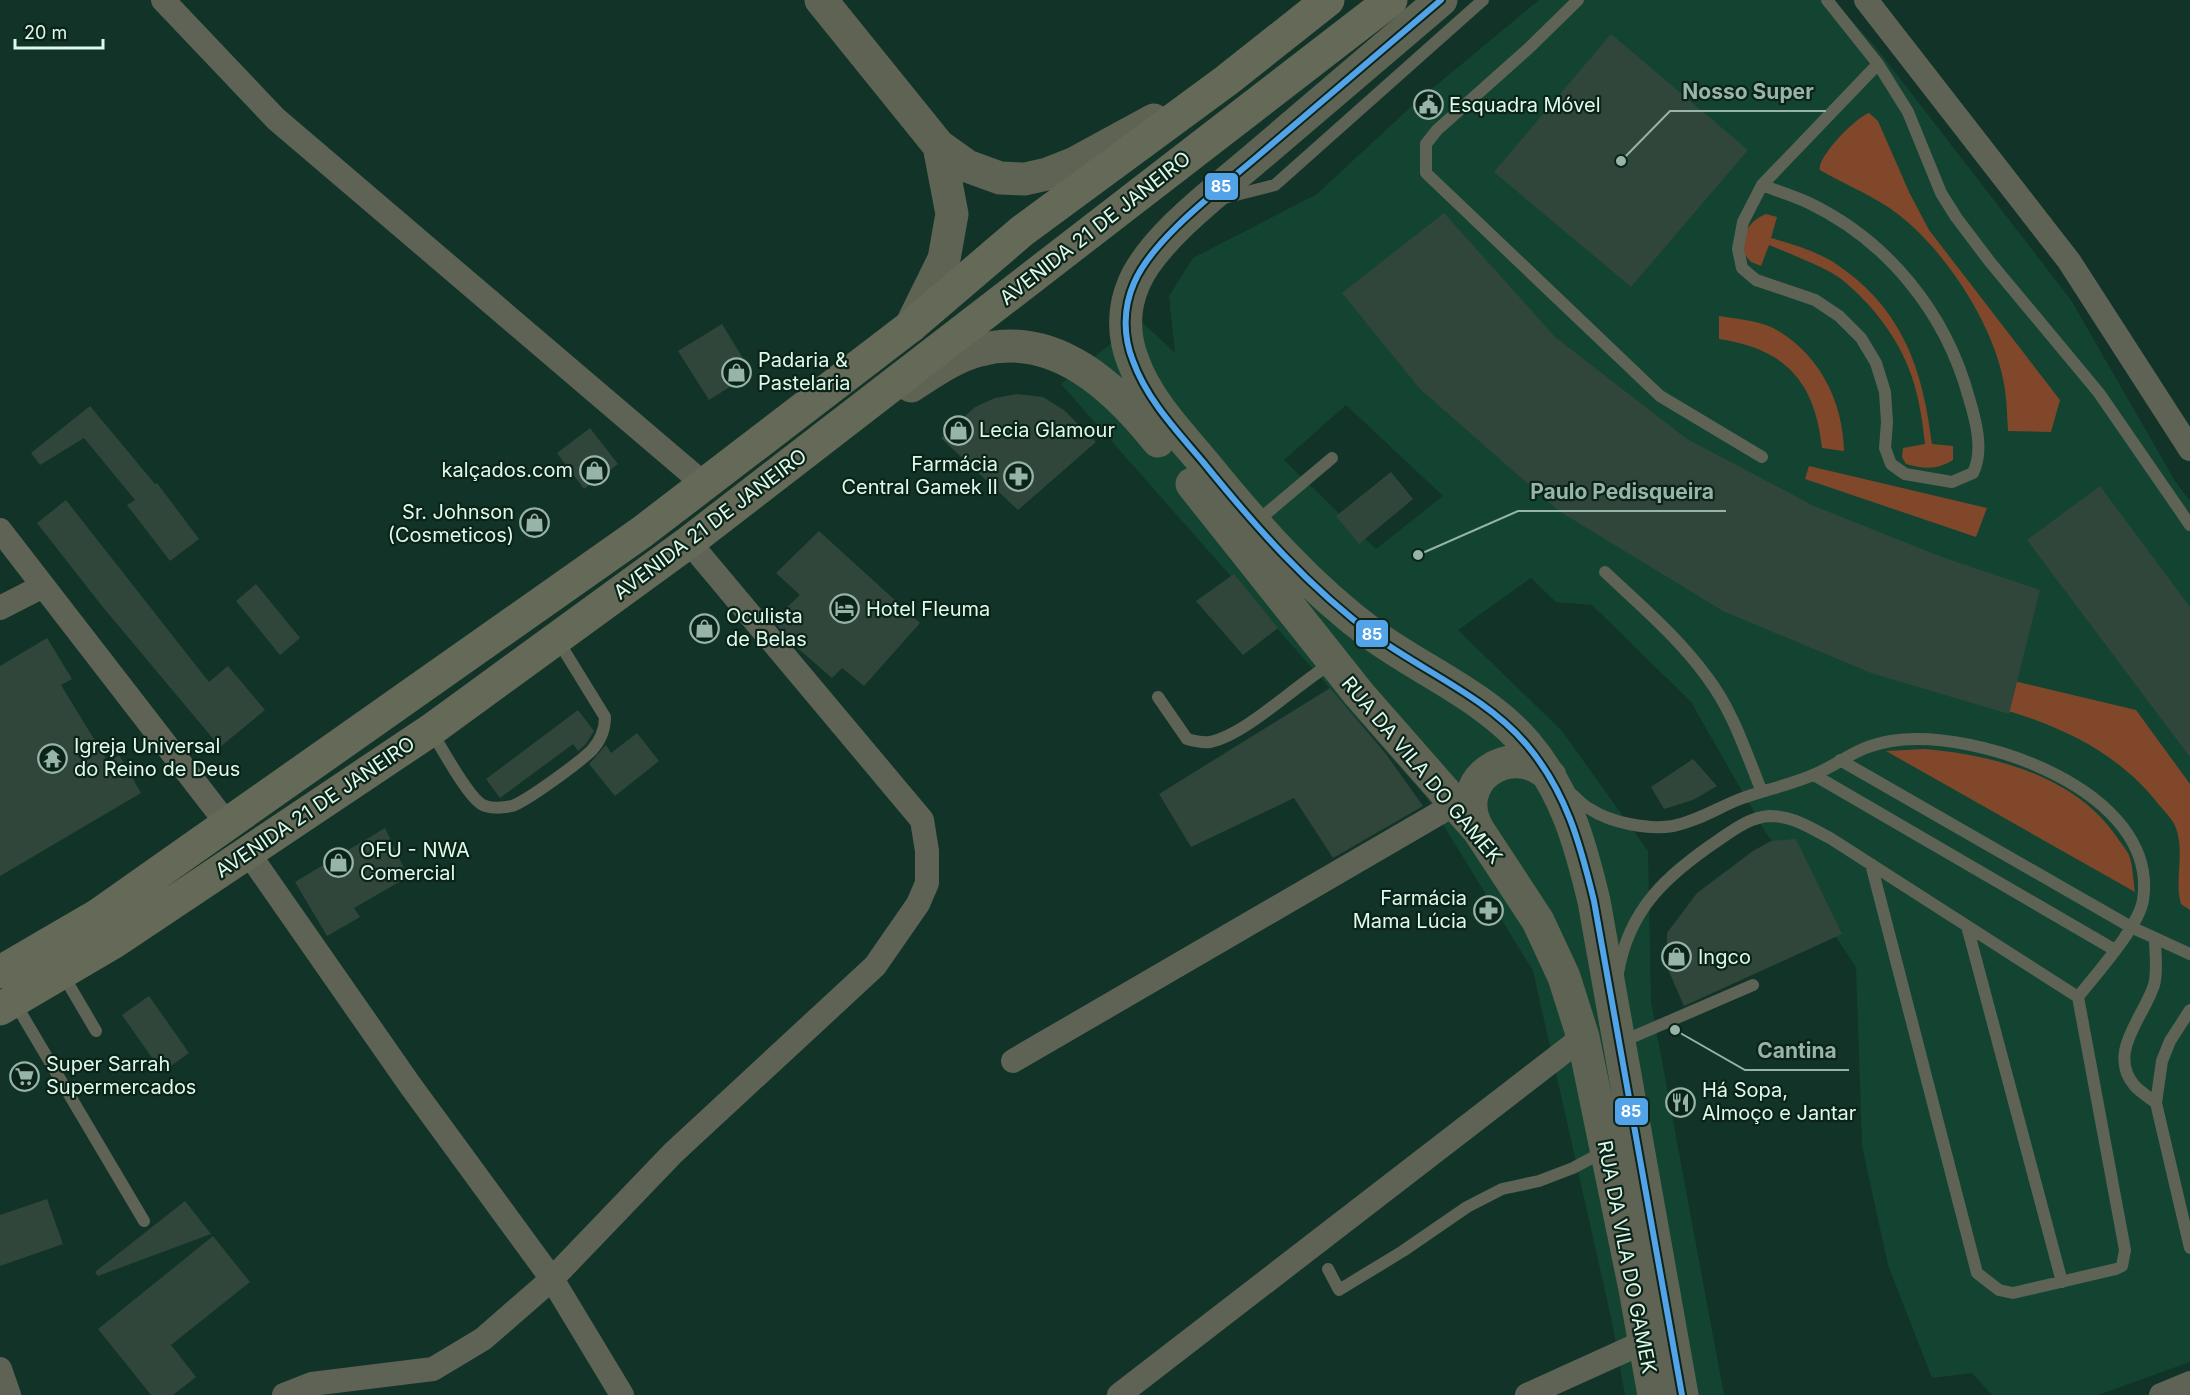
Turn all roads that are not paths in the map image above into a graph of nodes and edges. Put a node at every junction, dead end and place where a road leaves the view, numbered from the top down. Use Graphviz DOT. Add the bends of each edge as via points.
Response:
graph roads {
  1 [pos="163,0"];
  2 [pos="821,0"];
  3 [pos="1328,0"];
  4 [pos="1391,0"];
  5 [pos="1442,0"];
  6 [pos="1484,0"];
  7 [pos="1578,0"];
  8 [pos="1827,0"];
  9 [pos="1866,0"];
  10 [pos="1878,64"];
  11 [pos="1227,80"];
  12 [pos="939,146"];
  13 [pos="1762,185"];
  14 [pos="1203,204"];
  15 [pos="911,326"];
  16 [pos="2190,449"];
  17 [pos="808,450"];
  18 [pos="1762,457"];
  19 [pos="1332,458"];
  20 [pos="705,485"];
  21 [pos="1254,524"];
  22 [pos="2190,525"];
  23 [pos="0,530"];
  24 [pos="689,542"];
  25 [pos="1605,572"];
  26 [pos="43,586"];
  27 [pos="0,608"];
  28 [pos="557,638"];
  29 [pos="1333,662"];
  30 [pos="1158,697"];
  31 [pos="430,730"];
  32 [pos="1840,759"];
  33 [pos="1814,775"];
  34 [pos="1551,776"];
  35 [pos="1762,792"];
  36 [pos="1455,804"];
  37 [pos="1479,831"];
  38 [pos="238,838"];
  39 [pos="1871,864"];
  40 [pos="1967,926"];
  41 [pos="2131,927"];
  42 [pos="2155,939"];
  43 [pos="2115,950"];
  44 [pos="2190,954"];
  45 [pos="0,972"];
  46 [pos="62,972"];
  47 [pos="1753,985"];
  48 [pos="2078,997"];
  49 [pos="7,1005"];
  50 [pos="1613,1007"];
  51 [pos="2190,1010"];
  52 [pos="96,1031"];
  53 [pos="1583,1037"];
  54 [pos="1619,1043"];
  55 [pos="1013,1061"];
  56 [pos="2156,1103"];
  57 [pos="1607,1149"];
  58 [pos="144,1221"];
  59 [pos="2190,1248"];
  60 [pos="1328,1269"];
  61 [pos="552,1279"];
  62 [pos="2062,1282"];
  63 [pos="1644,1342"];
  64 [pos="0,1369"];
  65 [pos="2190,1383"];
  66 [pos="9,1395"];
  67 [pos="284,1395"];
  68 [pos="622,1395"];
  69 [pos="1119,1395"];
  70 [pos="1527,1395"];
  71 [pos="1654,1395"];
  72 [pos="1682,1395"];
  73 [pos="2161,1395"];
  1 -- 20 [label="street" via="276,120"];
  2 -- 12 [label="main road"];
  3 -- 11 [label="main road, AVENIDA 21 DE JANEIRO"];
  4 -- 17 [label="main road, AVENIDA 21 DE JANEIRO"];
  5 -- 14 [label="main road, RUA DA VILA DO GAMEK"];
  6 -- 14 [label="lane" via="1275,185"];
  7 -- 18 [label="lane" via="1437,130 1426,144 1426,173 1660,396"];
  8 -- 10 [label="lane"];
  9 -- 16 [label="street" via="2069,261"];
  10 -- 13 [label="lane"];
  10 -- 22 [label="lane" via="1908,112 1941,193 1956,217 2099,393"];
  11 -- 12 [label="main road" via="1075,163 1025,179 1000,178 968,166"];
  11 -- 15 [label="main road, AVENIDA 21 DE JANEIRO" via="1022,231"];
  12 -- 15 [label="main road" via="952,214 944,259"];
  13 -- 13 [label="lane" via="1743,222 1738,249 1742,268 1756,279 1815,300 1861,338 1876,363 1885,392 1884,448 1891,465 1905,474 1952,482 1973,473 1978,462 1976,420 1963,376 1944,331 1918,293 1888,257 1850,227 1809,203"];
  14 -- 21 [label="main road, RUA DA VILA DO GAMEK" via="1153,252 1134,282 1125,310 1126,336 1132,360 1151,398"];
  15 -- 20 [label="main road, AVENIDA 21 DE JANEIRO"];
  17 -- 24 [label="main road, AVENIDA 21 DE JANEIRO"];
  17 -- 29 [label="main road, RUA DA VILA DO GAMEK" via="951,361 980,350 1005,346 1059,356 1081,366 1136,414"];
  19 -- 21 [label="lane"];
  20 -- 38 [label="main road, AVENIDA 21 DE JANEIRO"];
  21 -- 34 [label="main road, RUA DA VILA DO GAMEK" via="1302,574 1359,624 1510,728"];
  23 -- 26 [label="street"];
  24 -- 28 [label="main road, AVENIDA 21 DE JANEIRO"];
  24 -- 61 [label="street" via="922,820 927,883 918,904 875,966 673,1154"];
  25 -- 35 [label="lane" via="1675,638 1708,678 1732,719"];
  26 -- 27 [label="street"];
  26 -- 38 [label="street"];
  28 -- 31 [label="main road, AVENIDA 21 DE JANEIRO"];
  28 -- 31 [label="lane" via="605,717 602,735 592,750 565,770 514,805 494,808 481,804 472,794"];
  29 -- 30 [label="lane" via="1250,722 1208,742 1187,740"];
  29 -- 36 [label="main road, RUA DA VILA DO GAMEK"];
  31 -- 38 [label="main road, AVENIDA 21 DE JANEIRO"];
  32 -- 33 [label="lane"];
  32 -- 41 [label="lane"];
  32 -- 41 [label="lane" via="1865,745 1931,738 2014,756 2057,773 2095,799 2126,831 2144,872 2143,902"];
  33 -- 35 [label="lane"];
  33 -- 43 [label="lane"];
  34 -- 35 [label="lane" via="1590,810 1635,825 1671,826"];
  34 -- 37 [label="main road" via="1525,761 1502,763 1488,770 1472,795 1472,818"];
  34 -- 50 [label="main road, RUA DA VILA DO GAMEK" via="1579,839"];
  36 -- 37 [label="main road, RUA DA VILA DO GAMEK"];
  36 -- 55 [label="street"];
  37 -- 53 [label="main road, RUA DA VILA DO GAMEK" via="1538,921 1564,977"];
  38 -- 45 [label="main road, AVENIDA 21 DE JANEIRO"];
  38 -- 46 [label="main road, AVENIDA 21 DE JANEIRO" via="114,942"];
  38 -- 61 [label="street" via="410,1085"];
  39 -- 40 [label="lane"];
  39 -- 50 [label="lane" via="1793,819 1769,816 1745,822 1678,869 1642,907 1619,966"];
  39 -- 62 [label="lane" via="1977,1273 1999,1290 2013,1293"];
  40 -- 48 [label="lane"];
  40 -- 62 [label="lane"];
  41 -- 42 [label="lane"];
  41 -- 43 [label="lane"];
  42 -- 44 [label="lane"];
  42 -- 56 [label="lane" via="2155,983 2125,1050 2126,1070 2134,1086"];
  43 -- 48 [label="lane"];
  46 -- 49 [label="main road, AVENIDA 21 DE JANEIRO"];
  46 -- 52 [label="lane"];
  47 -- 54 [label="lane"];
  48 -- 62 [label="lane" via="2125,1258 2116,1269"];
  49 -- 58 [label="lane"];
  50 -- 54 [label="main road, RUA DA VILA DO GAMEK"];
  51 -- 56 [label="lane" via="2162,1061"];
  53 -- 57 [label="main road, RUA DA VILA DO GAMEK"];
  53 -- 69 [label="street"];
  54 -- 72 [label="main road, RUA DA VILA DO GAMEK"];
  56 -- 59 [label="lane"];
  57 -- 60 [label="lane" via="1573,1168 1502,1190 1467,1207 1339,1290"];
  57 -- 63 [label="main road, RUA DA VILA DO GAMEK"];
  61 -- 67 [label="street" via="483,1339 433,1369 312,1384"];
  61 -- 68 [label="street"];
  63 -- 70 [label="street"];
  63 -- 71 [label="main road, RUA DA VILA DO GAMEK"];
  64 -- 66 [label="street"];
  65 -- 73 [label="street"];
}
